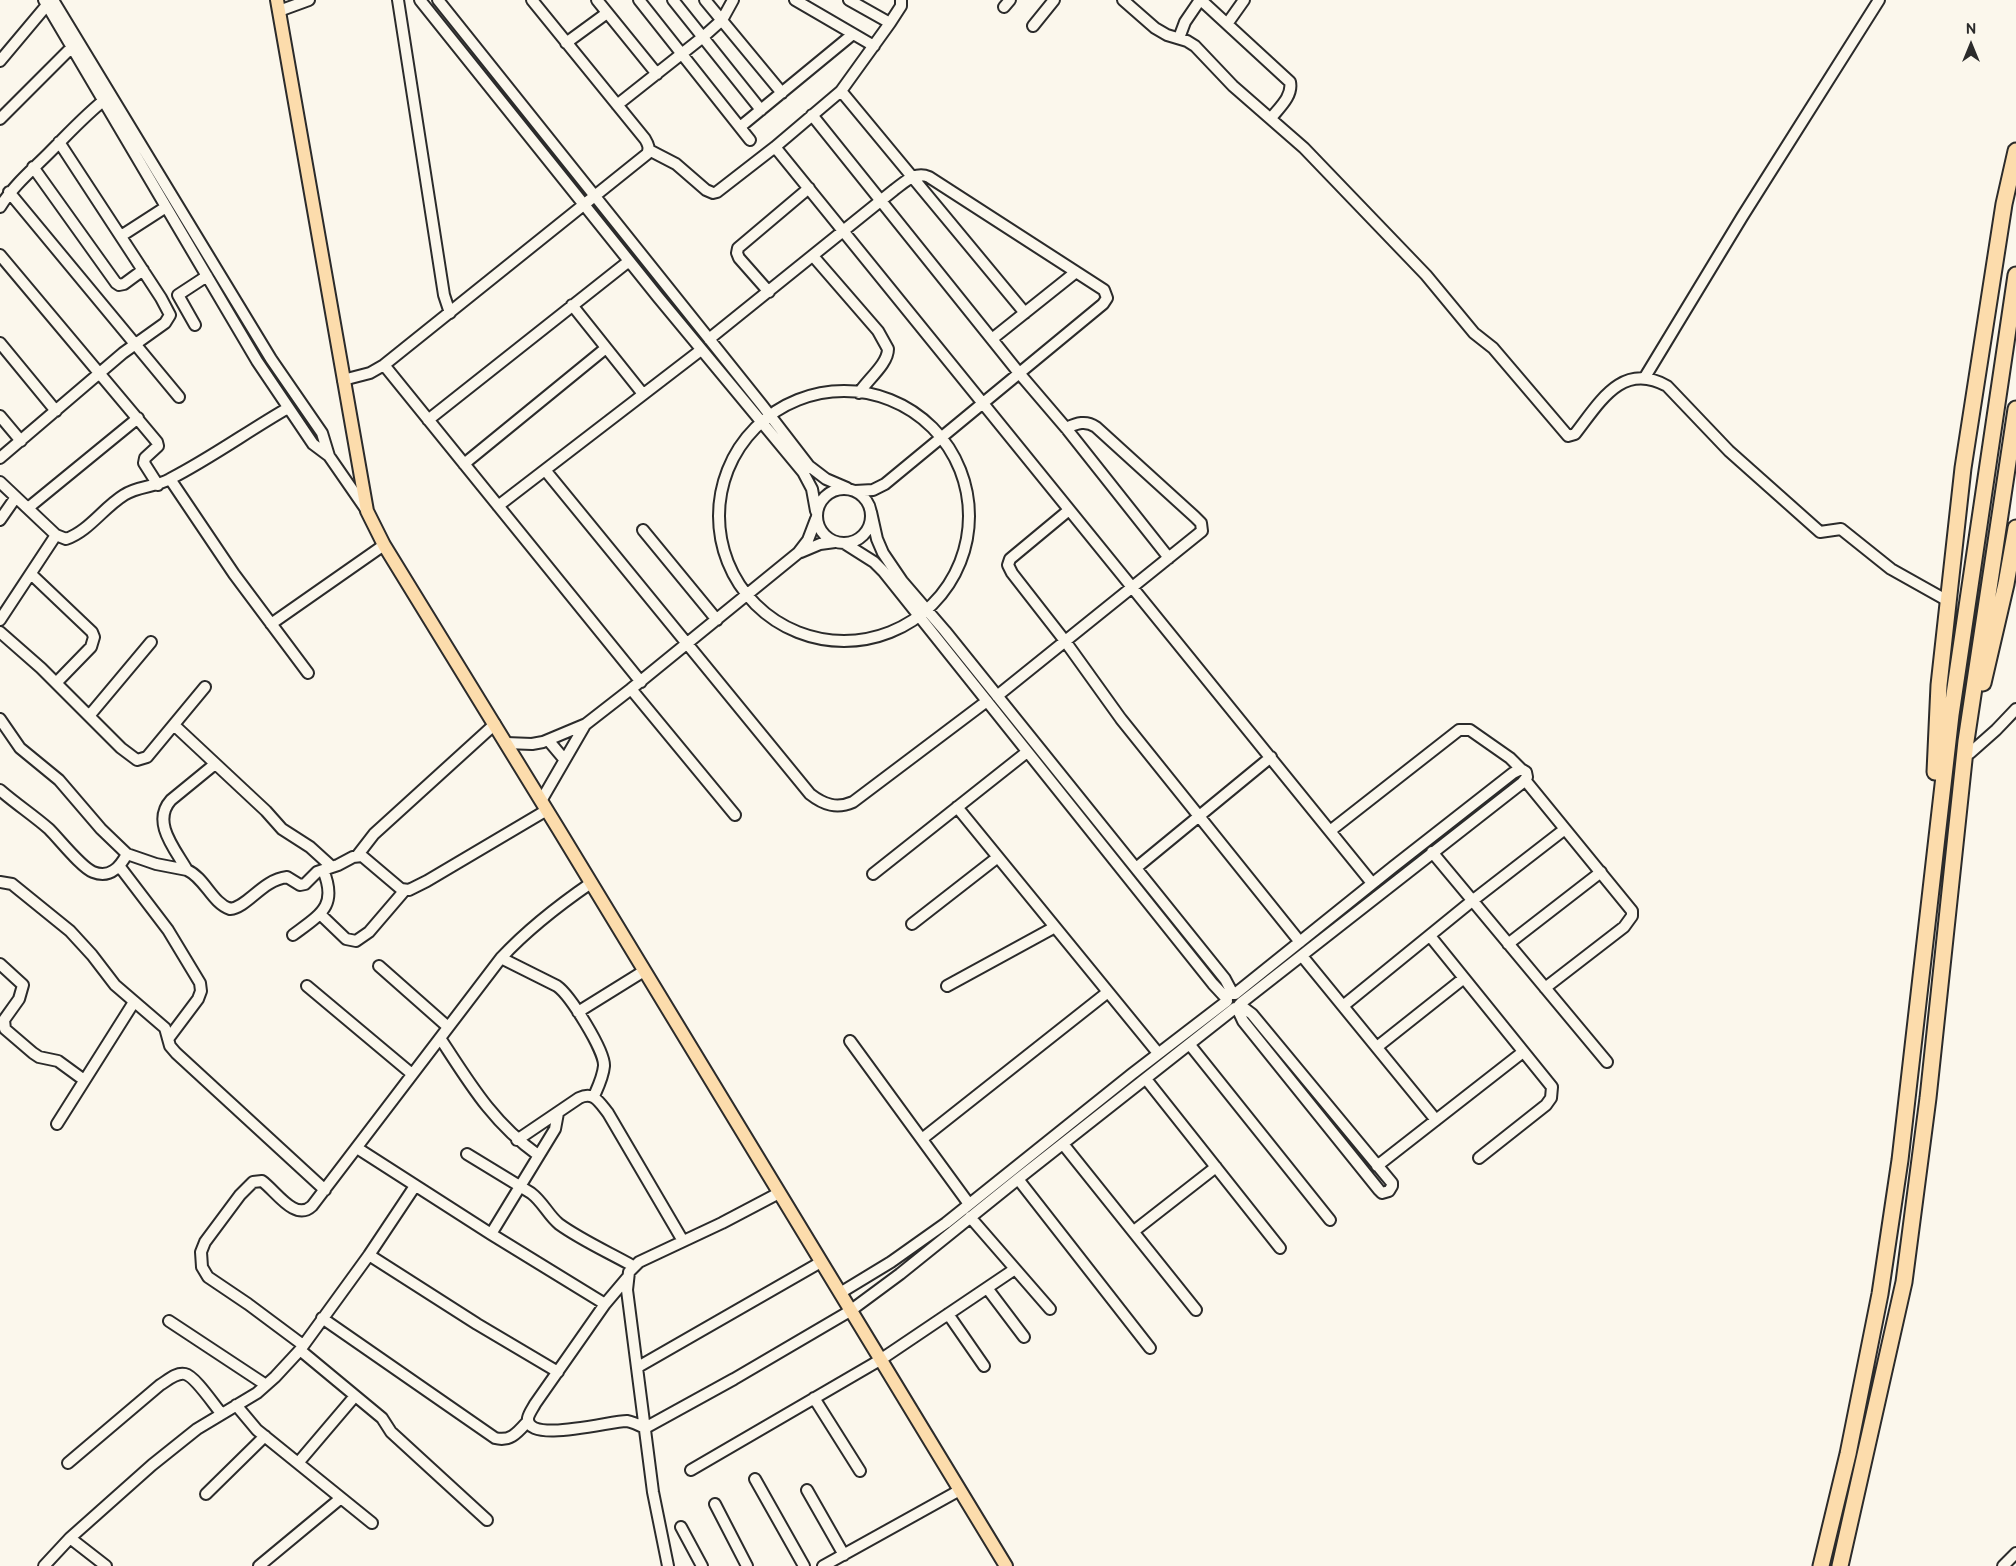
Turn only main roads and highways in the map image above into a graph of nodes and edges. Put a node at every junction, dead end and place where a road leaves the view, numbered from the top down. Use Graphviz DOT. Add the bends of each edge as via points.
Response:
graph roads {
  1 [pos="278,6"];
  2 [pos="2016,151"];
  3 [pos="2016,275"];
  4 [pos="2016,409"];
  5 [pos="2016,528"];
  6 [pos="1955,838"];
  7 [pos="1930,903"];
  8 [pos="1006,1566"];
  9 [pos="1821,1566"];
  10 [pos="1840,1566"];
  1 -- 8 [label="main road" via="367,511 384,545"];
  2 -- 7 [label="highway" via="2004,204 1963,468 1939,685"];
  3 -- 7 [label="highway" via="1951,715"];
  4 -- 6 [label="highway" via="1966,741"];
  5 -- 6 [label="highway" via="1980,698"];
  6 -- 10 [label="highway" via="1928,1098 1904,1282"];
  7 -- 9 [label="highway" via="1900,1160 1880,1294 1848,1454"];
}
